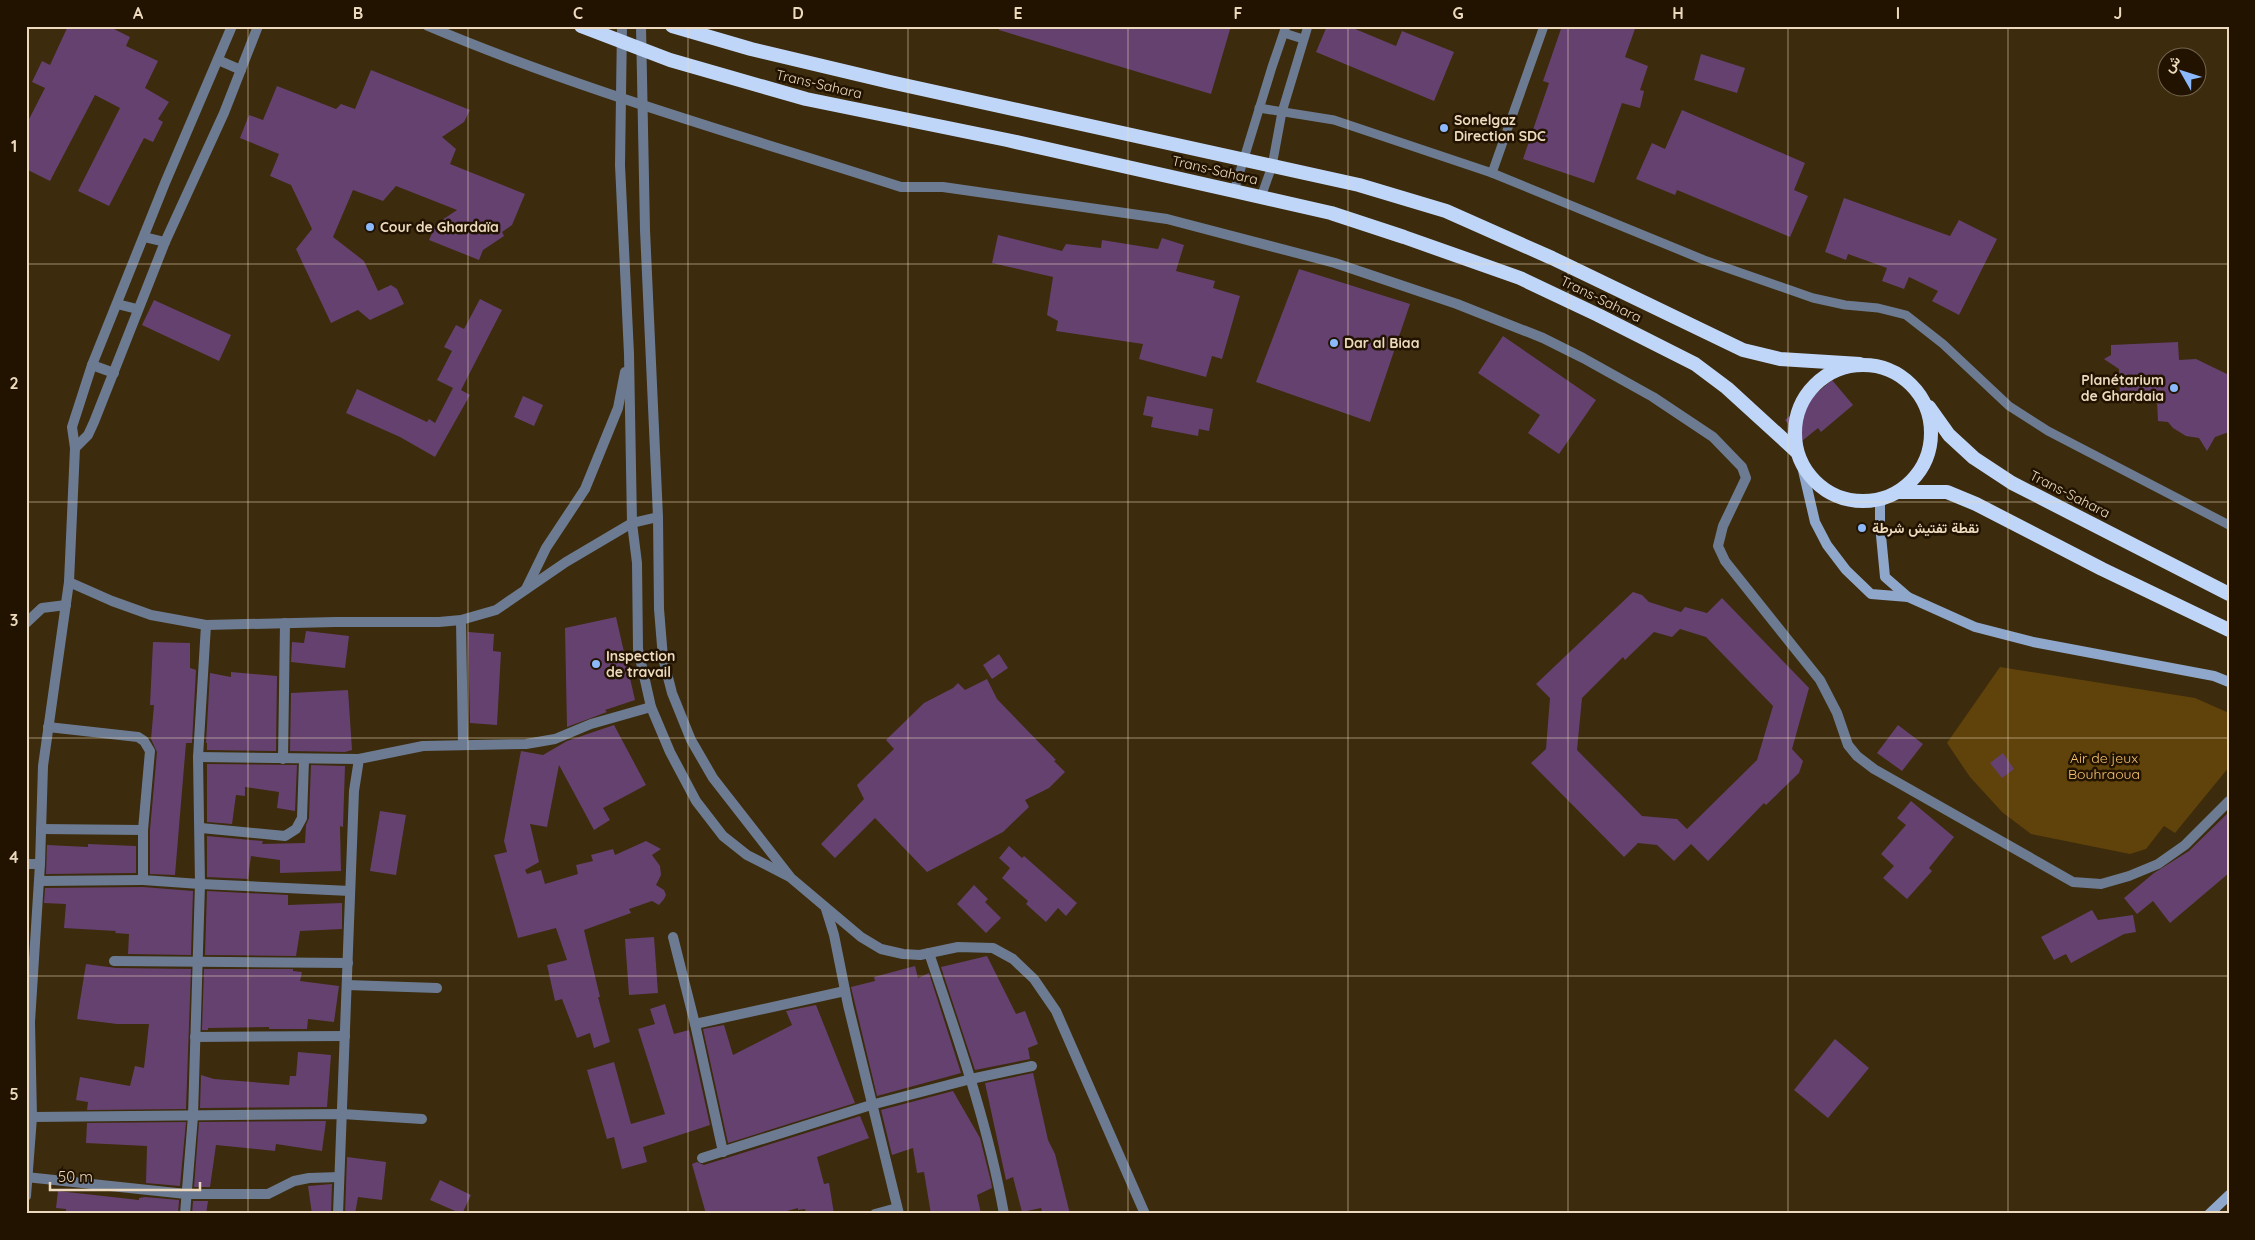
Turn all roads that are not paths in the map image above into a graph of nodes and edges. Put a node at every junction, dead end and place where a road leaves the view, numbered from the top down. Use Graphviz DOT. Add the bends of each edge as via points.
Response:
graph roads {
  1 [pos="232,26"];
  2 [pos="258,26"];
  3 [pos="428,26"];
  4 [pos="581,26"];
  5 [pos="622,26"];
  6 [pos="641,26"];
  7 [pos="672,26"];
  8 [pos="1308,26"];
  9 [pos="1544,26"];
  10 [pos="1285,30"];
  11 [pos="1303,39"];
  12 [pos="622,42"];
  13 [pos="641,49"];
  14 [pos="218,60"];
  15 [pos="241,70"];
  16 [pos="622,100"];
  17 [pos="644,106"];
  18 [pos="1259,108"];
  19 [pos="1282,112"];
  20 [pos="1244,160"];
  21 [pos="1272,166"];
  22 [pos="1492,173"];
  23 [pos="1234,191"];
  24 [pos="1261,197"];
  25 [pos="144,237"];
  26 [pos="165,242"];
  27 [pos="117,304"];
  28 [pos="137,309"];
  29 [pos="630,354"];
  30 [pos="1860,364"];
  31 [pos="92,365"];
  32 [pos="114,373"];
  33 [pos="1919,393"];
  34 [pos="75,448"];
  35 [pos="1796,451"];
  36 [pos="1802,466"];
  37 [pos="1898,492"];
  38 [pos="1880,499"];
  39 [pos="658,517"];
  40 [pos="632,523"];
  41 [pos="2229,525"];
  42 [pos="69,582"];
  43 [pos="525,590"];
  44 [pos="2229,594"];
  45 [pos="1908,597"];
  46 [pos="66,605"];
  47 [pos="461,620"];
  48 [pos="26,623"];
  49 [pos="285,623"];
  50 [pos="206,625"];
  51 [pos="2229,630"];
  52 [pos="2229,682"];
  53 [pos="651,707"];
  54 [pos="48,727"];
  55 [pos="463,744"];
  56 [pos="198,757"];
  57 [pos="283,759"];
  58 [pos="359,759"];
  59 [pos="304,760"];
  60 [pos="2229,801"];
  61 [pos="41,828"];
  62 [pos="201,828"];
  63 [pos="143,830"];
  64 [pos="26,864"];
  65 [pos="40,864"];
  66 [pos="791,878"];
  67 [pos="39,880"];
  68 [pos="143,880"];
  69 [pos="200,884"];
  70 [pos="350,891"];
  71 [pos="826,908"];
  72 [pos="673,937"];
  73 [pos="929,953"];
  74 [pos="114,961"];
  75 [pos="198,962"];
  76 [pos="348,963"];
  77 [pos="347,985"];
  78 [pos="437,988"];
  79 [pos="845,991"];
  80 [pos="28,1022"];
  81 [pos="695,1024"];
  82 [pos="344,1036"];
  83 [pos="195,1037"];
  84 [pos="1032,1066"];
  85 [pos="971,1079"];
  86 [pos="871,1105"];
  87 [pos="342,1114"];
  88 [pos="193,1116"];
  89 [pos="32,1117"];
  90 [pos="422,1119"];
  91 [pos="722,1152"];
  92 [pos="702,1158"];
  93 [pos="27,1177"];
  94 [pos="339,1177"];
  95 [pos="186,1194"];
  96 [pos="2229,1195"];
  97 [pos="26,1196"];
  98 [pos="898,1211"];
  99 [pos="185,1214"];
  100 [pos="338,1214"];
  101 [pos="875,1214"];
  102 [pos="1004,1214"];
  103 [pos="1145,1214"];
  104 [pos="2208,1214"];
  1 -- 14 [label="street"];
  2 -- 15 [label="street"];
  3 -- 16 [label="street"];
  4 -- 12 [label="highway, Trans-Sahara"];
  5 -- 12 [label="street"];
  6 -- 13 [label="street"];
  7 -- 20 [label="highway, Trans-Sahara" via="751,49 890,82"];
  8 -- 11 [label="lane"];
  9 -- 22 [label="lane"];
  10 -- 11 [label="lane"];
  10 -- 18 [label="lane"];
  11 -- 19 [label="lane"];
  12 -- 13 [label="highway, Trans-Sahara"];
  12 -- 16 [label="street"];
  13 -- 17 [label="street"];
  13 -- 23 [label="highway, Trans-Sahara" via="806,99"];
  14 -- 15 [label="street"];
  14 -- 25 [label="street"];
  15 -- 26 [label="street"];
  16 -- 17 [label="street"];
  16 -- 29 [label="street" via="620,165"];
  17 -- 39 [label="street" via="645,230"];
  17 -- 60 [label="street" via="901,187 943,187 1108,210 1167,219 1247,239 1456,304 1543,338 1653,397 1714,437 1742,467 1746,478 1729,509 1718,546 1724,561 1820,680 1837,713 1848,745 1874,769 2073,882 2101,884 2158,864 2185,845"];
  18 -- 19 [label="lane"];
  18 -- 20 [label="lane"];
  19 -- 21 [label="lane"];
  19 -- 22 [label="lane" via="1334,120"];
  20 -- 21 [label="highway, Trans-Sahara"];
  20 -- 23 [label="lane"];
  21 -- 24 [label="lane"];
  21 -- 30 [label="highway, Trans-Sahara" via="1358,185 1446,211 1743,350 1780,359"];
  22 -- 41 [label="lane" via="1704,260 1813,298 1906,315 1943,344 2009,406 2048,431"];
  23 -- 24 [label="highway, Trans-Sahara"];
  24 -- 35 [label="highway, Trans-Sahara" via="1404,237 1520,278 1598,315 1695,364 1727,388"];
  25 -- 26 [label="street"];
  25 -- 27 [label="street"];
  26 -- 28 [label="street"];
  27 -- 28 [label="street"];
  27 -- 31 [label="street"];
  28 -- 32 [label="street"];
  29 -- 40 [label="street"];
  29 -- 43 [label="street" via="618,408 585,489 546,548"];
  30 -- 33 [label="highway" via="1890,370 1903,377"];
  30 -- 35 [label="highway" via="1840,368 1807,392 1796,417"];
  31 -- 32 [label="street"];
  31 -- 34 [label="street" via="72,427"];
  32 -- 34 [label="street" via="88,436"];
  33 -- 37 [label="highway" via="1929,414 1931,436 1927,458 1915,477"];
  33 -- 44 [label="highway, Trans-Sahara" via="1948,435 1974,458 2012,482"];
  34 -- 42 [label="street"];
  35 -- 36 [label="highway"];
  36 -- 38 [label="highway" via="1811,479 1843,499 1862,502"];
  36 -- 45 [label="main road" via="1815,522 1846,570 1872,594"];
  37 -- 38 [label="highway"];
  37 -- 51 [label="highway" via="1947,492 1976,504"];
  38 -- 45 [label="main road" via="1885,577"];
  39 -- 40 [label="street"];
  39 -- 66 [label="street" via="659,609 664,658 672,693 690,740 713,778"];
  40 -- 43 [label="street"];
  40 -- 53 [label="street" via="637,564 638,649"];
  42 -- 46 [label="street"];
  42 -- 50 [label="street" via="151,615"];
  43 -- 47 [label="street" via="496,610"];
  45 -- 52 [label="main road" via="1975,627 2033,642 2204,674"];
  46 -- 48 [label="street" via="42,608"];
  46 -- 54 [label="street"];
  47 -- 49 [label="street"];
  47 -- 55 [label="street"];
  49 -- 50 [label="street"];
  49 -- 57 [label="street"];
  50 -- 56 [label="street"];
  53 -- 55 [label="street" via="591,724 555,739 526,744"];
  53 -- 66 [label="street" via="696,801 723,836 747,855"];
  54 -- 61 [label="street"];
  54 -- 63 [label="street" via="138,737 144,741 150,751"];
  55 -- 58 [label="street" via="423,746"];
  56 -- 57 [label="street"];
  56 -- 62 [label="street"];
  57 -- 59 [label="street"];
  58 -- 59 [label="street"];
  58 -- 70 [label="street" via="354,791"];
  59 -- 62 [label="street" via="302,818 296,829 285,836"];
  61 -- 63 [label="street"];
  61 -- 65 [label="street"];
  62 -- 69 [label="street"];
  63 -- 68 [label="street"];
  64 -- 65 [label="street"];
  65 -- 67 [label="street"];
  66 -- 71 [label="street"];
  67 -- 68 [label="street"];
  67 -- 80 [label="street"];
  68 -- 69 [label="street"];
  69 -- 70 [label="street"];
  69 -- 75 [label="street"];
  70 -- 76 [label="street"];
  71 -- 73 [label="street" via="881,949 903,954"];
  71 -- 79 [label="street"];
  72 -- 81 [label="street"];
  73 -- 85 [label="street"];
  73 -- 103 [label="street" via="958,947 993,948 1013,959 1034,979 1056,1011"];
  74 -- 75 [label="street"];
  75 -- 76 [label="street"];
  75 -- 83 [label="street"];
  76 -- 77 [label="street"];
  77 -- 78 [label="street"];
  77 -- 82 [label="street"];
  79 -- 81 [label="street"];
  79 -- 86 [label="street"];
  80 -- 89 [label="street"];
  81 -- 91 [label="street"];
  82 -- 83 [label="street"];
  82 -- 87 [label="street"];
  83 -- 88 [label="street"];
  84 -- 85 [label="street"];
  85 -- 86 [label="street"];
  85 -- 102 [label="street"];
  86 -- 91 [label="street"];
  86 -- 98 [label="street"];
  87 -- 88 [label="street"];
  87 -- 90 [label="street"];
  87 -- 94 [label="street"];
  88 -- 89 [label="street"];
  88 -- 95 [label="street"];
  89 -- 93 [label="street"];
  91 -- 92 [label="street"];
  93 -- 95 [label="street"];
  93 -- 97 [label="street"];
  94 -- 95 [label="street" via="294,1181 268,1194"];
  94 -- 100 [label="street"];
  95 -- 99 [label="street"];
  96 -- 104 [label="main road"];
  98 -- 101 [label="street"];
}
